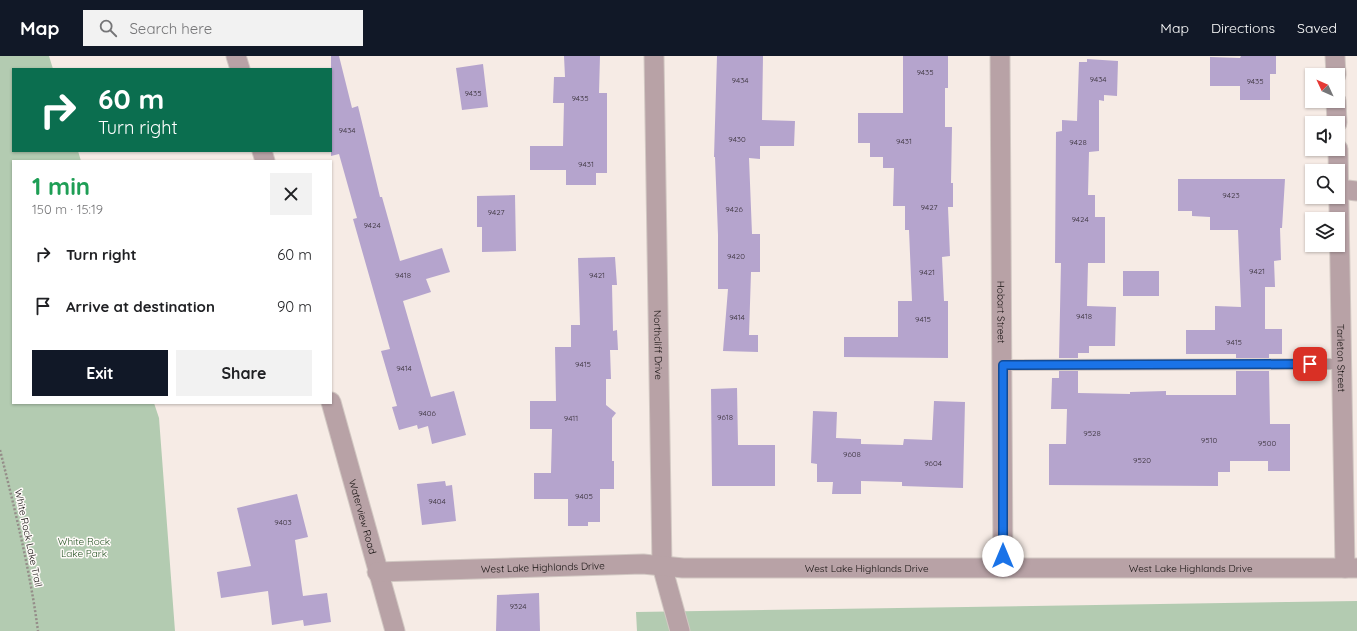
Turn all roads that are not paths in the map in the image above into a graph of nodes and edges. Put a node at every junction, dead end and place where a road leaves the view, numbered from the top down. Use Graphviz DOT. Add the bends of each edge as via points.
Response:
graph roads {
  1 [pos="236,56"];
  2 [pos="654,56"];
  3 [pos="1000,56"];
  4 [pos="1335,56"];
  5 [pos="240,68"];
  6 [pos="1336,68"];
  7 [pos="1340,156"];
  8 [pos="1348,190"];
  9 [pos="1342,364"];
  10 [pos="1003,365"];
  11 [pos="332,404"];
  12 [pos="662,566"];
  13 [pos="1003,568"];
  14 [pos="1351,568"];
  15 [pos="377,572"];
  16 [pos="395,631"];
  17 [pos="680,631"];
  1 -- 5 [label="street"];
  2 -- 12 [label="street, Northcliff Drive"];
  3 -- 10 [label="street, Hobart Street"];
  4 -- 6 [label="street"];
  7 -- 8 [label="street, Tarleton Street"];
  8 -- 9 [label="street, Tarleton Street"];
  9 -- 10 [label="lane"];
  9 -- 14 [label="street, Tarleton Street"];
  10 -- 13 [label="street, Hobart Street"];
  11 -- 15 [label="street, Waterview Road"];
  12 -- 13 [label="street, West Lake Highlands Drive"];
  12 -- 15 [label="street, West Lake Highlands Drive" via="643,564"];
  12 -- 17 [label="street, Northcliff Drive"];
  13 -- 14 [label="street, West Lake Highlands Drive"];
  15 -- 16 [label="street, Waterview Road"];
}
